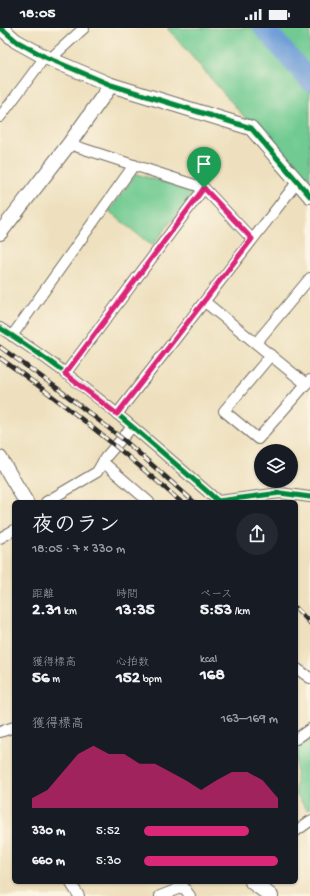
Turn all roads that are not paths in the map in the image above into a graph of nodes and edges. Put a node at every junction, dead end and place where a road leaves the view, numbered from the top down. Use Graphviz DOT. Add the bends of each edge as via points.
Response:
graph roads {
  1 [pos="1,28"];
  2 [pos="84,28"];
  3 [pos="47,58"];
  4 [pos="111,85"];
  5 [pos="0,117"];
  6 [pos="69,144"];
  7 [pos="134,165"];
  8 [pos="298,181"];
  9 [pos="204,188"];
  10 [pos="310,196"];
  11 [pos="0,233"];
  12 [pos="252,239"];
  13 [pos="310,278"];
  14 [pos="205,302"];
  15 [pos="0,328"];
  16 [pos="12,336"];
  17 [pos="256,343"];
  18 [pos="271,355"];
  19 [pos="65,374"];
  20 [pos="308,382"];
  21 [pos="117,414"];
  22 [pos="132,427"];
  23 [pos="0,458"];
  24 [pos="103,462"];
  25 [pos="310,497"];
  26 [pos="25,500"];
  27 [pos="49,500"];
  28 [pos="147,500"];
  29 [pos="215,500"];
  30 [pos="224,500"];
  31 [pos="12,531"];
  32 [pos="0,538"];
  33 [pos="298,669"];
  34 [pos="310,678"];
  35 [pos="12,727"];
  36 [pos="310,729"];
  37 [pos="0,732"];
  38 [pos="298,738"];
  39 [pos="310,821"];
  40 [pos="298,830"];
  41 [pos="71,884"];
  42 [pos="182,884"];
  43 [pos="255,884"];
  44 [pos="79,896"];
  45 [pos="160,896"];
  46 [pos="190,896"];
  47 [pos="271,896"];
  1 -- 3 [label="street" via="16,41"];
  2 -- 3 [label="street"];
  3 -- 4 [label="street"];
  3 -- 5 [label="street"];
  4 -- 6 [label="street"];
  4 -- 8 [label="street" via="252,128"];
  6 -- 7 [label="street"];
  6 -- 11 [label="street"];
  7 -- 9 [label="street"];
  7 -- 16 [label="street"];
  8 -- 10 [label="street"];
  8 -- 12 [label="street"];
  9 -- 12 [label="street"];
  9 -- 19 [label="street"];
  12 -- 14 [label="street"];
  13 -- 17 [label="street"];
  14 -- 17 [label="street"];
  14 -- 21 [label="street"];
  15 -- 16 [label="street"];
  16 -- 19 [label="street"];
  17 -- 18 [label="street"];
  18 -- 20 [label="street"];
  18 -- 20 [label="street" via="224,411 258,439"];
  19 -- 21 [label="street"];
  21 -- 22 [label="street"];
  22 -- 24 [label="street"];
  22 -- 29 [label="street"];
  23 -- 26 [label="street"];
  24 -- 27 [label="street" via="97,472"];
  24 -- 28 [label="street"];
  25 -- 30 [label="street" via="280,493"];
  31 -- 32 [label="street"];
  33 -- 34 [label="street"];
  35 -- 37 [label="street"];
  36 -- 38 [label="street"];
  39 -- 40 [label="street"];
  41 -- 44 [label="street"];
  42 -- 45 [label="street"];
  42 -- 46 [label="street"];
  43 -- 47 [label="street"];
}
